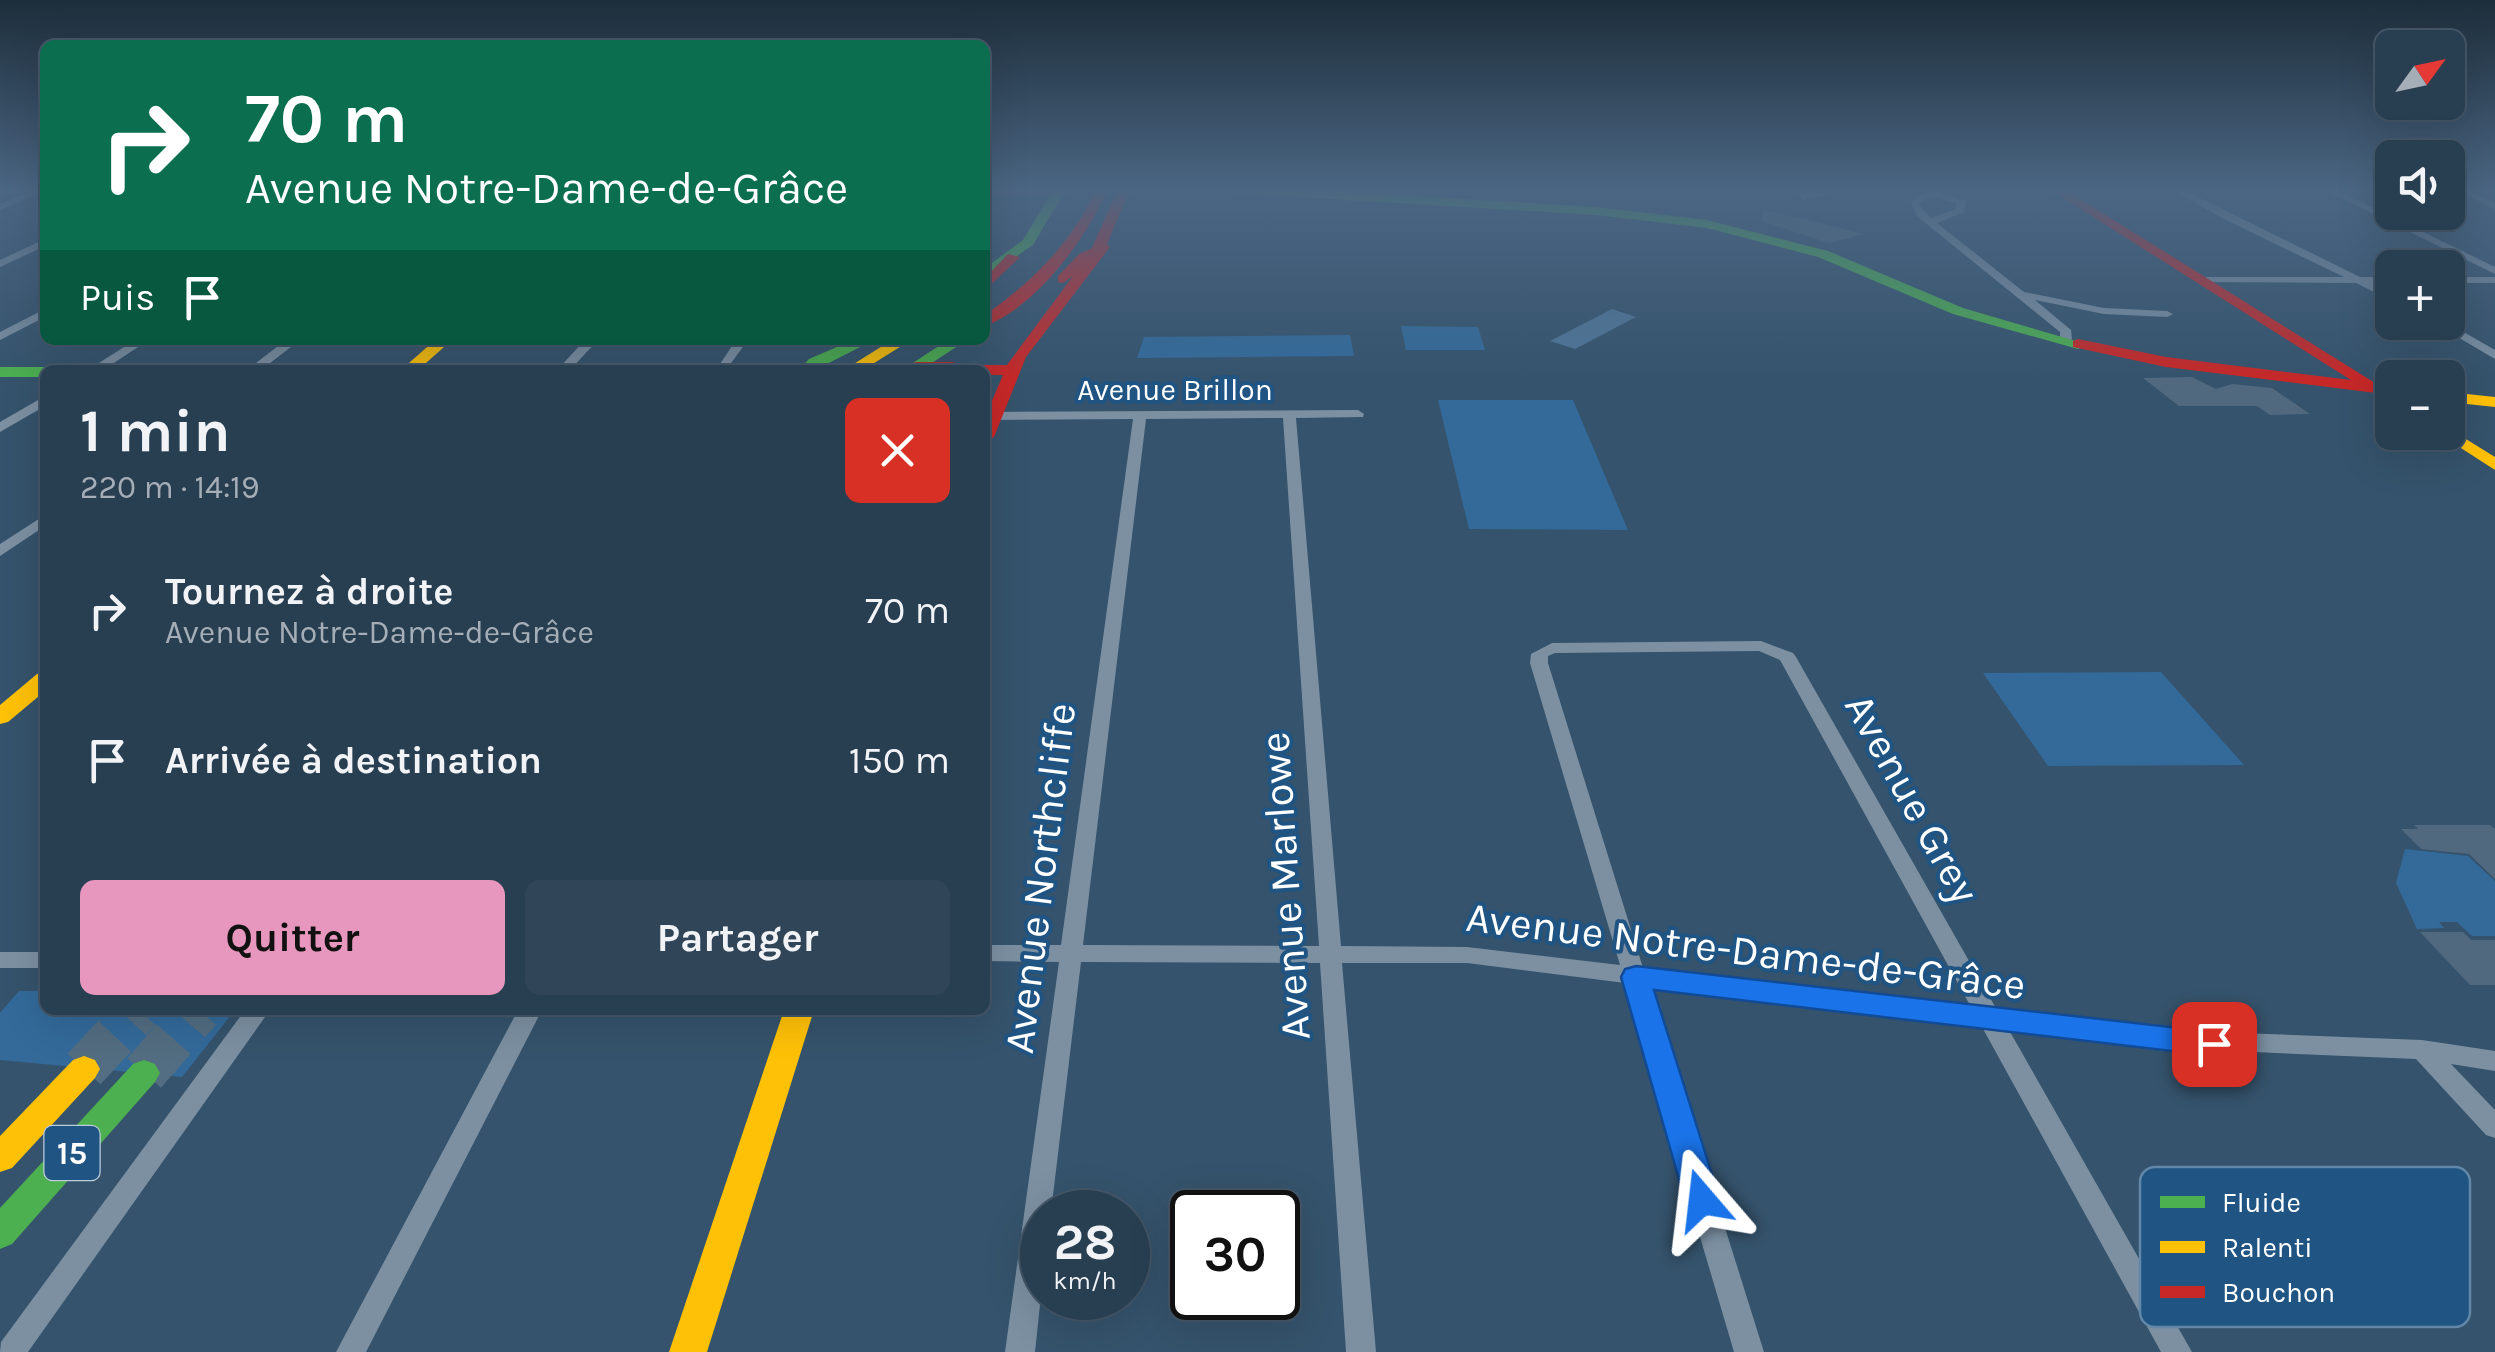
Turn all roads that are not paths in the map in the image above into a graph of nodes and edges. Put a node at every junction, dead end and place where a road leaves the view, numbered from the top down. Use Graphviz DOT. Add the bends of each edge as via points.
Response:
graph roads {
  1 [pos="24,252"];
  2 [pos="1017,252"];
  3 [pos="1043,252"];
  4 [pos="1067,252"];
  5 [pos="1095,252"];
  6 [pos="1101,252"];
  7 [pos="1816,252"];
  8 [pos="1969,252"];
  9 [pos="2158,252"];
  10 [pos="2296,252"];
  11 [pos="2457,252"];
  12 [pos="1012,257"];
  13 [pos="0,264"];
  14 [pos="2495,270"];
  15 [pos="990,271"];
  16 [pos="2204,280"];
  17 [pos="2361,280"];
  18 [pos="2375,280"];
  19 [pos="2465,280"];
  20 [pos="2495,280"];
  21 [pos="990,281"];
  22 [pos="2375,288"];
  23 [pos="2022,295"];
  24 [pos="990,299"];
  25 [pos="2166,314"];
  26 [pos="40,315"];
  27 [pos="990,318"];
  28 [pos="990,336"];
  29 [pos="0,337"];
  30 [pos="2465,338"];
  31 [pos="2064,342"];
  32 [pos="134,345"];
  33 [pos="287,345"];
  34 [pos="438,345"];
  35 [pos="587,345"];
  36 [pos="856,345"];
  37 [pos="860,345"];
  38 [pos="895,345"];
  39 [pos="920,345"];
  40 [pos="951,345"];
  41 [pos="976,345"];
  42 [pos="2495,355"];
  43 [pos="1014,364"];
  44 [pos="102,365"];
  45 [pos="260,365"];
  46 [pos="415,365"];
  47 [pos="568,365"];
  48 [pos="811,365"];
  49 [pos="830,365"];
  50 [pos="861,365"];
  51 [pos="886,365"];
  52 [pos="921,365"];
  53 [pos="945,365"];
  54 [pos="990,366"];
  55 [pos="0,372"];
  56 [pos="40,372"];
  57 [pos="2375,386"];
  58 [pos="2375,391"];
  59 [pos="2465,398"];
  60 [pos="2495,402"];
  61 [pos="40,403"];
  62 [pos="1289,414"];
  63 [pos="1358,414"];
  64 [pos="1140,415"];
  65 [pos="990,424"];
  66 [pos="990,426"];
  67 [pos="0,428"];
  68 [pos="2465,446"];
  69 [pos="2495,465"];
  70 [pos="40,523"];
  71 [pos="0,551"];
  72 [pos="40,684"];
  73 [pos="0,717"];
  74 [pos="990,953"];
  75 [pos="1070,953"];
  76 [pos="1329,953"];
  77 [pos="40,960"];
  78 [pos="1,961"];
  79 [pos="1636,977"];
  80 [pos="254,1015"];
  81 [pos="527,1015"];
  82 [pos="797,1015"];
  83 [pos="1990,1020"];
  84 [pos="2422,1050"];
  85 [pos="2495,1060"];
  86 [pos="84,1068"];
  87 [pos="144,1073"];
  88 [pos="2495,1127"];
  89 [pos="0,1158"];
  90 [pos="0,1233"];
  91 [pos="2140,1285"];
  92 [pos="2164,1327"];
  93 [pos="11,1352"];
  94 [pos="351,1352"];
  95 [pos="688,1352"];
  96 [pos="1020,1352"];
  97 [pos="1361,1352"];
  98 [pos="1749,1352"];
  99 [pos="2178,1352"];
  1 -- 13 [label="street"];
  2 -- 12 [label="main road"];
  3 -- 24 [label="main road"];
  4 -- 27 [label="main road"];
  5 -- 28 [label="main road"];
  6 -- 43 [label="main road"];
  7 -- 31 [label="main road" via="1958,310"];
  8 -- 23 [label="street"];
  9 -- 16 [label="main road"];
  10 -- 17 [label="street"];
  11 -- 14 [label="street"];
  12 -- 15 [label="main road"];
  12 -- 21 [label="main road"];
  16 -- 17 [label="street"];
  16 -- 57 [label="main road"];
  17 -- 18 [label="street"];
  17 -- 22 [label="street"];
  19 -- 20 [label="street"];
  23 -- 25 [label="street"];
  23 -- 31 [label="street" via="2066,332"];
  26 -- 29 [label="street"];
  30 -- 42 [label="street"];
  31 -- 58 [label="main road"];
  32 -- 44 [label="street"];
  33 -- 45 [label="street"];
  34 -- 46 [label="main road"];
  35 -- 47 [label="street"];
  36 -- 48 [label="main road"];
  37 -- 49 [label="main road"];
  38 -- 50 [label="main road"];
  39 -- 51 [label="main road"];
  40 -- 52 [label="main road"];
  41 -- 53 [label="main road"];
  43 -- 54 [label="main road"];
  43 -- 65 [label="main road"];
  55 -- 56 [label="main road"];
  59 -- 60 [label="main road"];
  61 -- 67 [label="street"];
  62 -- 63 [label="street, Avenue Brillon"];
  62 -- 64 [label="street, Avenue Brillon"];
  62 -- 76 [label="street, Avenue Marlowe"];
  64 -- 66 [label="street, Avenue Brillon"];
  64 -- 75 [label="street, Avenue Northcliffe"];
  68 -- 69 [label="main road"];
  70 -- 71 [label="street"];
  72 -- 73 [label="main road"];
  74 -- 75 [label="street, Avenue Notre-Dame-de-Grâce"];
  75 -- 76 [label="street, Avenue Notre-Dame-de-Grâce"];
  75 -- 96 [label="street, Avenue Northcliffe"];
  76 -- 79 [label="street, Avenue Notre-Dame-de-Grâce" via="1467,956"];
  76 -- 97 [label="street, Avenue Marlowe"];
  77 -- 78 [label="street"];
  79 -- 83 [label="street, Avenue Notre-Dame-de-Grâce"];
  79 -- 83 [label="street, Avenue Grey" via="1539,657 1547,649 1572,646 1754,646 1781,652"];
  79 -- 98 [label="street"];
  80 -- 93 [label="street"];
  81 -- 94 [label="street"];
  82 -- 95 [label="main road"];
  83 -- 84 [label="street, Avenue Notre-Dame-de-Grâce" via="2214,1044"];
  83 -- 91 [label="street, Avenue Grey"];
  84 -- 85 [label="street, Avenue Notre-Dame-de-Grâce"];
  84 -- 88 [label="street"];
  86 -- 89 [label="main road, 15"];
  87 -- 90 [label="main road, 15"];
  92 -- 99 [label="street, Avenue Grey"];
}
